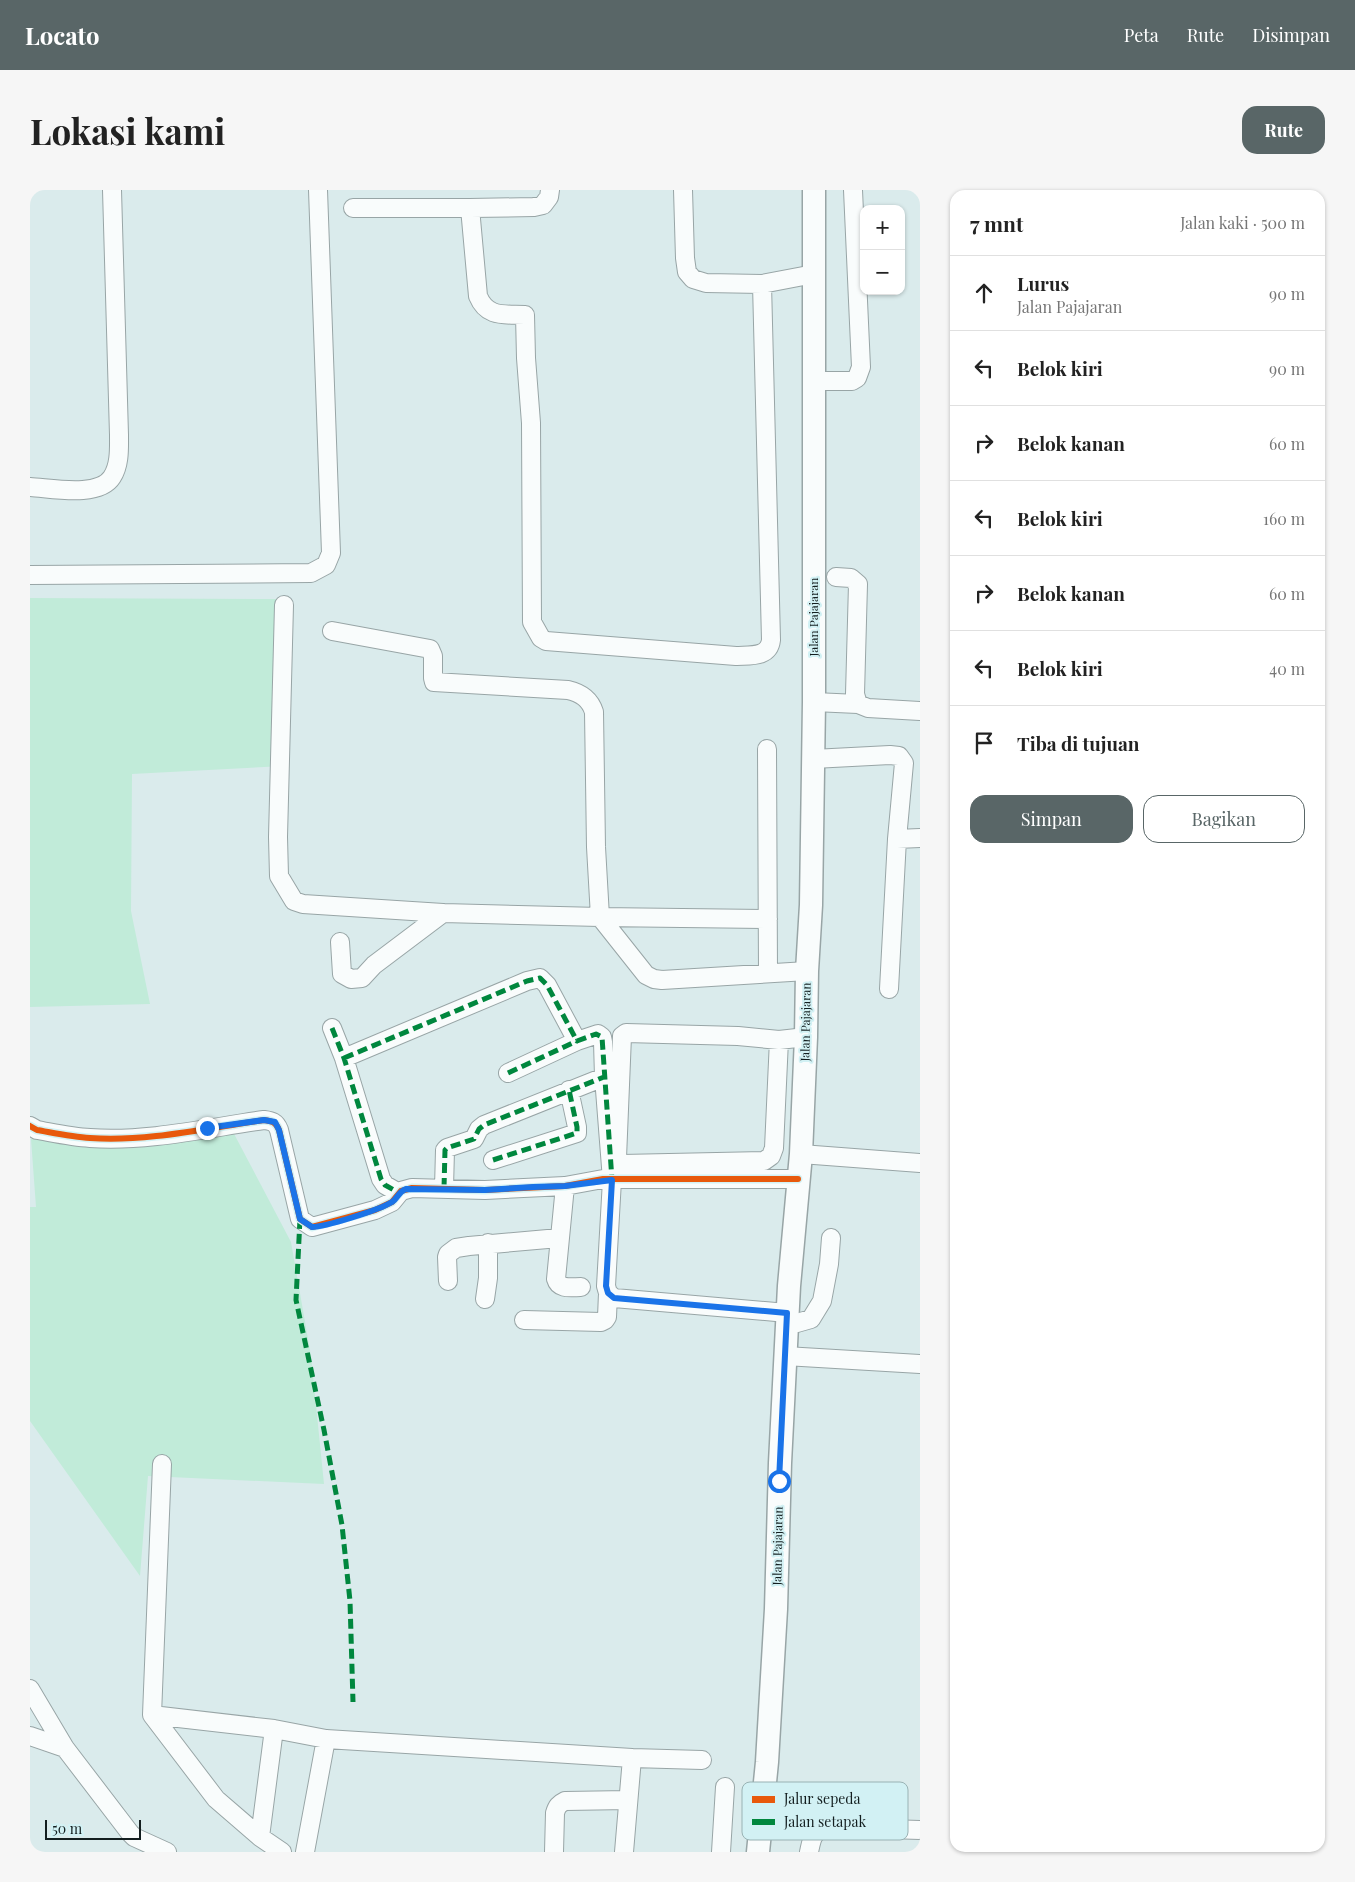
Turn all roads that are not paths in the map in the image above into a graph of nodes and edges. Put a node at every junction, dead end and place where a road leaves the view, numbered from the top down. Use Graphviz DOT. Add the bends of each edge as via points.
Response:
graph roads {
  1 [pos="112,190"];
  2 [pos="318,190"];
  3 [pos="550,190"];
  4 [pos="683,190"];
  5 [pos="814,190"];
  6 [pos="852,190"];
  7 [pos="353,208"];
  8 [pos="470,208"];
  9 [pos="814,274"];
  10 [pos="762,284"];
  11 [pos="814,381"];
  12 [pos="30,487"];
  13 [pos="30,575"];
  14 [pos="836,577"];
  15 [pos="284,605"];
  16 [pos="332,631"];
  17 [pos="814,702"];
  18 [pos="858,704"];
  19 [pos="920,711"];
  20 [pos="767,749"];
  21 [pos="813,759"];
  22 [pos="920,838"];
  23 [pos="897,839"];
  24 [pos="443,913"];
  25 [pos="600,917"];
  26 [pos="768,918"];
  27 [pos="340,942"];
  28 [pos="807,971"];
  29 [pos="768,973"];
  30 [pos="889,989"];
  31 [pos="332,1028"];
  32 [pos="806,1037"];
  33 [pos="778,1040"];
  34 [pos="577,1041"];
  35 [pos="344,1058"];
  36 [pos="508,1073"];
  37 [pos="604,1077"];
  38 [pos="568,1090"];
  39 [pos="30,1126"];
  40 [pos="801,1154"];
  41 [pos="493,1160"];
  42 [pos="920,1163"];
  43 [pos="798,1179"];
  44 [pos="612,1180"];
  45 [pos="565,1186"];
  46 [pos="444,1188"];
  47 [pos="399,1193"];
  48 [pos="559,1238"];
  49 [pos="831,1238"];
  50 [pos="488,1243"];
  51 [pos="448,1281"];
  52 [pos="581,1287"];
  53 [pos="608,1293"];
  54 [pos="485,1299"];
  55 [pos="787,1318"];
  56 [pos="524,1320"];
  57 [pos="785,1356"];
  58 [pos="920,1364"];
  59 [pos="162,1464"];
  60 [pos="30,1689"];
  61 [pos="152,1715"];
  62 [pos="274,1729"];
  63 [pos="30,1736"];
  64 [pos="326,1739"];
  65 [pos="65,1748"];
  66 [pos="632,1758"];
  67 [pos="702,1760"];
  68 [pos="765,1782"];
  69 [pos="726,1787"];
  70 [pos="628,1800"];
  71 [pos="260,1837"];
  72 [pos="167,1852"];
  73 [pos="282,1852"];
  74 [pos="305,1852"];
  75 [pos="554,1852"];
  76 [pos="624,1852"];
  77 [pos="721,1852"];
  1 -- 12 [label="street" via="119,435 116,468 108,482 95,488"];
  2 -- 13 [label="street" via="331,553 326,565 311,573"];
  3 -- 8 [label="street" via="544,204 534,207"];
  4 -- 10 [label="street" via="687,272 693,279 706,283"];
  5 -- 9 [label="main road, Jalan Pajajaran"];
  6 -- 11 [label="street" via="861,367 857,378 852,381"];
  7 -- 8 [label="street"];
  8 -- 10 [label="street" via="481,305 490,312 525,315 531,423 532,622 546,641 736,656 761,655 770,646"];
  9 -- 10 [label="street"];
  9 -- 11 [label="main road, Jalan Pajajaran"];
  11 -- 17 [label="main road, Jalan Pajajaran"];
  14 -- 18 [label="street" via="851,578 858,584 855,694"];
  15 -- 24 [label="street" via="278,836 279,876 283,886 294,901 303,904"];
  16 -- 25 [label="street" via="430,649 434,682 568,690 580,693 591,704 594,712"];
  17 -- 18 [label="street"];
  17 -- 21 [label="main road, Jalan Pajajaran"];
  18 -- 19 [label="street" via="868,708"];
  20 -- 26 [label="street"];
  21 -- 23 [label="street" via="899,756 904,763"];
  21 -- 28 [label="main road, Jalan Pajajaran"];
  22 -- 23 [label="street"];
  23 -- 30 [label="street"];
  24 -- 25 [label="street"];
  24 -- 27 [label="street" via="374,965 362,978 351,980 342,974"];
  25 -- 26 [label="street"];
  25 -- 29 [label="street" via="646,975 654,979"];
  26 -- 29 [label="street"];
  28 -- 29 [label="street"];
  28 -- 32 [label="main road, Jalan Pajajaran"];
  31 -- 35 [label="street"];
  32 -- 33 [label="street"];
  32 -- 40 [label="main road, Jalan Pajajaran"];
  33 -- 33 [label="street" via="626,1032 622,1036 618,1162 764,1161 771,1156 774,1148"];
  34 -- 35 [label="street" via="547,985 536,978"];
  34 -- 36 [label="street"];
  34 -- 37 [label="street" via="596,1034 602,1037"];
  35 -- 47 [label="street" via="381,1179"];
  37 -- 38 [label="street"];
  37 -- 44 [label="street"];
  38 -- 41 [label="street" via="576,1133"];
  38 -- 46 [label="street" via="484,1125 474,1139 446,1148"];
  39 -- 47 [label="street" via="37,1130 89,1138 117,1138 271,1121 279,1130 300,1219 312,1227 375,1210 392,1202"];
  40 -- 42 [label="street"];
  40 -- 43 [label="main road, Jalan Pajajaran"];
  43 -- 44 [label="street"];
  43 -- 55 [label="main road, Jalan Pajajaran"];
  44 -- 45 [label="street"];
  44 -- 53 [label="street"];
  45 -- 46 [label="street" via="485,1190"];
  45 -- 48 [label="street"];
  46 -- 47 [label="street" via="412,1188"];
  48 -- 50 [label="street"];
  48 -- 52 [label="street" via="558,1284"];
  49 -- 55 [label="street" via="822,1301 811,1319 797,1323"];
  50 -- 51 [label="street" via="456,1248 448,1254"];
  50 -- 54 [label="street"];
  53 -- 55 [label="street" via="614,1298"];
  53 -- 56 [label="street" via="607,1317 601,1322"];
  55 -- 57 [label="main road, Jalan Pajajaran"];
  57 -- 58 [label="street"];
  57 -- 68 [label="main road, Jalan Pajajaran" via="776,1619"];
  59 -- 61 [label="street"];
  60 -- 65 [label="street"];
  61 -- 62 [label="street"];
  61 -- 71 [label="street" via="216,1799"];
  62 -- 64 [label="street"];
  62 -- 71 [label="street"];
  63 -- 65 [label="street"];
  64 -- 66 [label="street"];
  64 -- 74 [label="street"];
  65 -- 72 [label="street" via="134,1837"];
  66 -- 67 [label="street"];
  66 -- 70 [label="street"];
  69 -- 77 [label="street"];
  70 -- 75 [label="street" via="560,1803 556,1813"];
  70 -- 76 [label="street"];
  71 -- 73 [label="street"];
}
